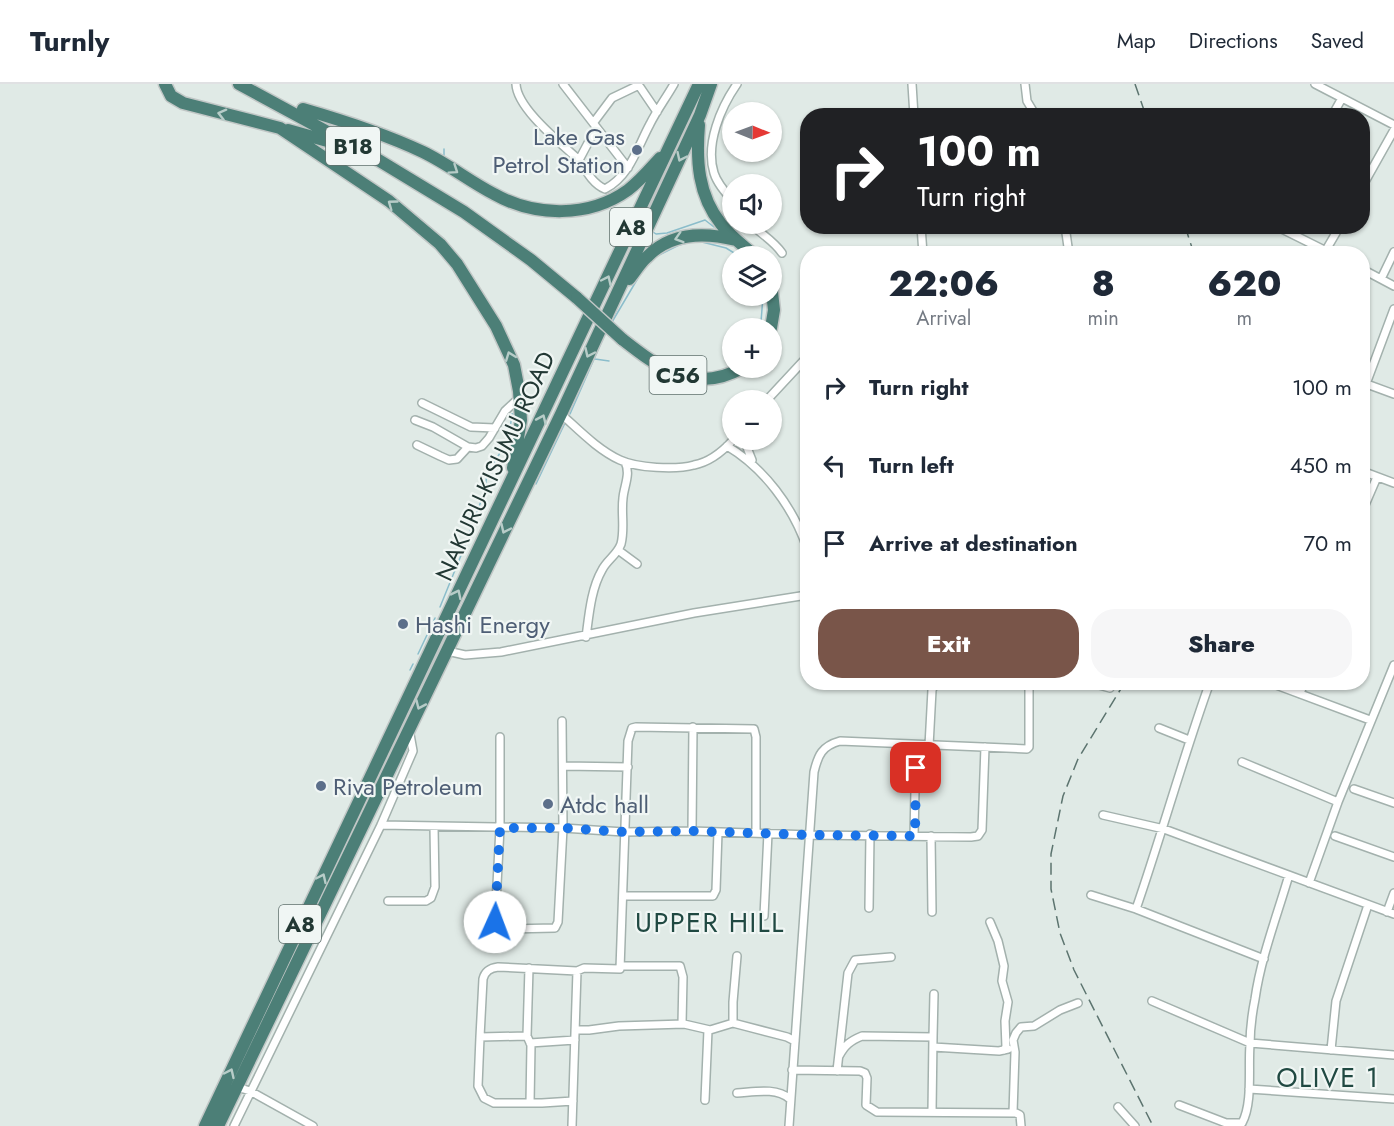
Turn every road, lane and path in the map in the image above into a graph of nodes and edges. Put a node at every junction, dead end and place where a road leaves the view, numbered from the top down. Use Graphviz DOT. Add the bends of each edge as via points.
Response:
graph roads {
  1 [pos="165,84"];
  2 [pos="239,84"];
  3 [pos="255,84"];
  4 [pos="516,84"];
  5 [pos="563,84"];
  6 [pos="674,84"];
  7 [pos="699,84"];
  8 [pos="711,84"];
  9 [pos="737,84"];
  10 [pos="912,84"];
  11 [pos="1025,84"];
  12 [pos="1315,84"];
  13 [pos="1342,98"];
  14 [pos="914,108"];
  15 [pos="1031,108"];
  16 [pos="1336,108"];
  17 [pos="1361,108"];
  18 [pos="303,109"];
  19 [pos="657,112"];
  20 [pos="1370,113"];
  21 [pos="700,115"];
  22 [pos="595,125"];
  23 [pos="1394,125"];
  24 [pos="280,129"];
  25 [pos="1394,130"];
  26 [pos="671,147"];
  27 [pos="370,155"];
  28 [pos="579,160"];
  29 [pos="628,168"];
  30 [pos="1370,173"];
  31 [pos="722,186"];
  32 [pos="464,212"];
  33 [pos="761,234"];
  34 [pos="1292,234"];
  35 [pos="737,241"];
  36 [pos="743,246"];
  37 [pos="776,246"];
  38 [pos="1317,246"];
  39 [pos="1394,252"];
  40 [pos="1370,273"];
  41 [pos="1381,279"];
  42 [pos="1394,286"];
  43 [pos="619,289"];
  44 [pos="1394,309"];
  45 [pos="622,339"];
  46 [pos="800,365"];
  47 [pos="1370,368"];
  48 [pos="722,376"];
  49 [pos="1370,385"];
  50 [pos="776,390"];
  51 [pos="1394,394"];
  52 [pos="520,397"];
  53 [pos="422,403"];
  54 [pos="440,412"];
  55 [pos="561,414"];
  56 [pos="415,420"];
  57 [pos="432,427"];
  58 [pos="495,428"];
  59 [pos="417,445"];
  60 [pos="468,447"];
  61 [pos="722,449"];
  62 [pos="734,450"];
  63 [pos="748,450"];
  64 [pos="625,462"];
  65 [pos="754,466"];
  66 [pos="1370,474"];
  67 [pos="1377,477"];
  68 [pos="1394,483"];
  69 [pos="1370,493"];
  70 [pos="505,495"];
  71 [pos="799,524"];
  72 [pos="800,527"];
  73 [pos="618,550"];
  74 [pos="637,564"];
  75 [pos="800,595"];
  76 [pos="586,637"];
  77 [pos="447,651"];
  78 [pos="1394,665"];
  79 [pos="932,690"];
  80 [pos="1029,690"];
  81 [pos="1207,690"];
  82 [pos="1289,690"];
  83 [pos="1301,690"];
  84 [pos="1300,694"];
  85 [pos="1370,720"];
  86 [pos="561,721"];
  87 [pos="693,727"];
  88 [pos="1159,728"];
  89 [pos="409,729"];
  90 [pos="500,738"];
  91 [pos="1190,740"];
  92 [pos="916,745"];
  93 [pos="929,746"];
  94 [pos="985,747"];
  95 [pos="1242,762"];
  96 [pos="562,766"];
  97 [pos="628,766"];
  98 [pos="1354,789"];
  99 [pos="1338,802"];
  100 [pos="1394,803"];
  101 [pos="1102,815"];
  102 [pos="381,825"];
  103 [pos="434,827"];
  104 [pos="500,828"];
  105 [pos="563,828"];
  106 [pos="1164,830"];
  107 [pos="692,831"];
  108 [pos="624,832"];
  109 [pos="718,832"];
  110 [pos="756,832"];
  111 [pos="768,833"];
  112 [pos="870,834"];
  113 [pos="810,835"];
  114 [pos="915,836"];
  115 [pos="931,836"];
  116 [pos="1335,836"];
  117 [pos="1394,857"];
  118 [pos="1289,875"];
  119 [pos="1309,883"];
  120 [pos="1394,893"];
  121 [pos="1091,895"];
  122 [pos="624,896"];
  123 [pos="388,901"];
  124 [pos="1368,905"];
  125 [pos="869,908"];
  126 [pos="1136,909"];
  127 [pos="932,912"];
  128 [pos="1390,913"];
  129 [pos="764,916"];
  130 [pos="990,922"];
  131 [pos="311,934"];
  132 [pos="325,942"];
  133 [pos="737,956"];
  134 [pos="891,957"];
  135 [pos="1264,959"];
  136 [pos="621,966"];
  137 [pos="529,968"];
  138 [pos="577,971"];
  139 [pos="934,993"];
  140 [pos="1152,1001"];
  141 [pos="1078,1003"];
  142 [pos="734,1023"];
  143 [pos="682,1024"];
  144 [pos="575,1030"];
  145 [pos="708,1030"];
  146 [pos="480,1037"];
  147 [pos="933,1037"];
  148 [pos="529,1040"];
  149 [pos="575,1040"];
  150 [pos="795,1041"];
  151 [pos="1250,1043"];
  152 [pos="1013,1046"];
  153 [pos="933,1047"];
  154 [pos="1004,1050"];
  155 [pos="1331,1050"];
  156 [pos="1394,1055"];
  157 [pos="839,1056"];
  158 [pos="792,1070"];
  159 [pos="837,1071"];
  160 [pos="237,1087"];
  161 [pos="1249,1089"];
  162 [pos="250,1091"];
  163 [pos="737,1093"];
  164 [pos="790,1099"];
  165 [pos="1394,1099"];
  166 [pos="705,1100"];
  167 [pos="573,1101"];
  168 [pos="531,1103"];
  169 [pos="1179,1106"];
  170 [pos="1118,1107"];
  171 [pos="932,1112"];
  172 [pos="1013,1113"];
  173 [pos="205,1126"];
  174 [pos="218,1126"];
  175 [pos="234,1126"];
  176 [pos="313,1126"];
  177 [pos="572,1126"];
  178 [pos="789,1126"];
  179 [pos="1021,1126"];
  180 [pos="1135,1126"];
  24 -- 1 [label="highway, one-way" via="183,103 171,96"];
  2 -- 27 [label="highway, B18"];
  3 -- 18 [label="highway, B18"];
  4 -- 28 [label="street" via="516,92 532,115"];
  5 -- 22 [label="street"];
  6 -- 19 [label="street"];
  7 -- 26 [label="highway, NAKURU-KISUMU ROAD / A8"];
  8 -- 21 [label="highway, NAKURU-KISUMU ROAD / A8"];
  9 -- 31 [label="street" via="726,101 713,144 712,161"];
  10 -- 14 [label="street"];
  11 -- 15 [label="street"];
  12 -- 13 [label="street"];
  13 -- 16 [label="street"];
  13 -- 17 [label="street"];
  18 -- 26 [label="highway, one-way" via="422,152 510,202 554,212 596,206 620,195"];
  18 -- 32 [label="highway, B18" via="397,162"];
  19 -- 22 [label="street" via="637,86 612,98"];
  19 -- 29 [label="street"];
  20 -- 23 [label="street"];
  21 -- 35 [label="highway" via="701,185 716,216"];
  21 -- 43 [label="highway, NAKURU-KISUMU ROAD / A8, one-way"];
  22 -- 28 [label="street"];
  22 -- 29 [label="street"];
  24 -- 27 [label="highway"];
  52 -- 24 [label="highway, one-way" via="516,372 503,339 471,285 440,244 389,201"];
  25 -- 30 [label="street"];
  70 -- 26 [label="highway, NAKURU-KISUMU ROAD / A8, one-way"];
  27 -- 32 [label="highway, B18"];
  28 -- 29 [label="street" via="603,188 612,185"];
  32 -- 45 [label="highway, B18, bridge" via="531,260"];
  33 -- 37 [label="street"];
  34 -- 38 [label="street"];
  35 -- 36 [label="highway"];
  35 -- 43 [label="highway, one-way" via="699,235 672,240 646,258"];
  39 -- 41 [label="street"];
  40 -- 41 [label="street"];
  41 -- 42 [label="street"];
  43 -- 55 [label="highway, NAKURU-KISUMU ROAD / A8, one-way"];
  44 -- 47 [label="street"];
  45 -- 48 [label="highway, C56" via="660,368 687,377"];
  46 -- 50 [label="street"];
  49 -- 51 [label="street"];
  52 -- 58 [label="street"];
  52 -- 70 [label="highway" via="519,436"];
  53 -- 54 [label="street"];
  54 -- 57 [label="street"];
  54 -- 58 [label="street" via="471,427"];
  55 -- 64 [label="street" via="605,452"];
  55 -- 77 [label="highway, NAKURU-KISUMU ROAD / A8, one-way"];
  56 -- 57 [label="street"];
  57 -- 60 [label="street"];
  58 -- 60 [label="street" via="482,446"];
  59 -- 60 [label="street" via="450,460 457,459"];
  61 -- 64 [label="street" via="704,462 686,467"];
  62 -- 65 [label="street"];
  63 -- 65 [label="street"];
  64 -- 73 [label="street" via="628,473"];
  65 -- 71 [label="street"];
  66 -- 67 [label="street"];
  67 -- 68 [label="street"];
  67 -- 69 [label="street"];
  173 -- 70 [label="highway, NAKURU-KISUMU ROAD / A8, one-way"];
  71 -- 72 [label="street"];
  73 -- 74 [label="street"];
  73 -- 76 [label="street" via="599,576"];
  75 -- 76 [label="street"];
  76 -- 77 [label="street" via="479,655"];
  77 -- 89 [label="highway, NAKURU-KISUMU ROAD / A8, one-way"];
  78 -- 85 [label="street"];
  79 -- 93 [label="street"];
  80 -- 94 [label="street" via="1029,748"];
  81 -- 91 [label="street"];
  82 -- 84 [label="street"];
  83 -- 84 [label="street"];
  84 -- 85 [label="street"];
  85 -- 99 [label="street"];
  86 -- 96 [label="street"];
  87 -- 97 [label="street" via="632,728"];
  87 -- 107 [label="street"];
  87 -- 110 [label="street" via="755,730"];
  88 -- 91 [label="street"];
  89 -- 102 [label="street" via="413,751"];
  89 -- 131 [label="highway, NAKURU-KISUMU ROAD / A8"];
  90 -- 104 [label="street"];
  91 -- 106 [label="street"];
  92 -- 93 [label="street"];
  92 -- 113 [label="street" via="840,741 826,746 818,755 814,772"];
  92 -- 114 [label="street"];
  93 -- 94 [label="street"];
  94 -- 115 [label="street" via="982,830 971,837"];
  95 -- 99 [label="street"];
  96 -- 97 [label="street"];
  96 -- 105 [label="street"];
  97 -- 108 [label="street"];
  98 -- 100 [label="street"];
  99 -- 119 [label="street"];
  101 -- 106 [label="street"];
  102 -- 103 [label="street"];
  102 -- 132 [label="street"];
  103 -- 104 [label="street"];
  103 -- 123 [label="street" via="435,887 431,898"];
  104 -- 105 [label="street"];
  104 -- 105 [label="street" via="495,922 500,928 512,929 557,926"];
  105 -- 108 [label="street"];
  106 -- 118 [label="street"];
  106 -- 126 [label="street"];
  107 -- 108 [label="street"];
  107 -- 109 [label="street"];
  108 -- 122 [label="street"];
  109 -- 110 [label="street"];
  109 -- 122 [label="street" via="713,896"];
  110 -- 111 [label="street"];
  111 -- 113 [label="street"];
  111 -- 129 [label="street"];
  112 -- 113 [label="street"];
  112 -- 114 [label="street"];
  112 -- 125 [label="street"];
  113 -- 150 [label="street"];
  114 -- 115 [label="street"];
  115 -- 127 [label="street"];
  116 -- 117 [label="street"];
  118 -- 119 [label="street"];
  118 -- 135 [label="street"];
  119 -- 124 [label="street"];
  120 -- 128 [label="street"];
  121 -- 126 [label="street"];
  122 -- 136 [label="street"];
  124 -- 128 [label="street"];
  124 -- 155 [label="street" via="1336,1001"];
  126 -- 135 [label="street"];
  130 -- 154 [label="street" via="1004,966 1002,981 1008,1002"];
  131 -- 132 [label="street"];
  131 -- 160 [label="highway, NAKURU-KISUMU ROAD / A8"];
  132 -- 162 [label="street"];
  133 -- 142 [label="street"];
  134 -- 157 [label="street" via="863,958 851,965"];
  135 -- 151 [label="street"];
  136 -- 138 [label="street"];
  136 -- 143 [label="street" via="680,966"];
  137 -- 138 [label="street"];
  137 -- 146 [label="street" via="498,967 485,973"];
  137 -- 148 [label="street"];
  138 -- 144 [label="street"];
  139 -- 147 [label="street"];
  140 -- 151 [label="street"];
  141 -- 152 [label="street" via="1034,1026 1021,1028 1013,1037"];
  142 -- 145 [label="street"];
  142 -- 150 [label="street"];
  143 -- 144 [label="street"];
  143 -- 145 [label="street"];
  144 -- 149 [label="street"];
  145 -- 166 [label="street"];
  146 -- 148 [label="street"];
  146 -- 168 [label="street" via="478,1086 484,1098"];
  147 -- 153 [label="street"];
  147 -- 157 [label="street" via="862,1036 845,1046"];
  148 -- 149 [label="street"];
  148 -- 168 [label="street"];
  149 -- 167 [label="street"];
  150 -- 158 [label="street"];
  151 -- 155 [label="street"];
  151 -- 161 [label="street"];
  152 -- 154 [label="street"];
  152 -- 172 [label="street"];
  153 -- 154 [label="street"];
  153 -- 171 [label="street"];
  155 -- 156 [label="street"];
  157 -- 159 [label="street"];
  158 -- 159 [label="street"];
  158 -- 164 [label="street"];
  159 -- 171 [label="street" via="865,1073 866,1105 872,1111"];
  160 -- 162 [label="street"];
  160 -- 174 [label="highway, NAKURU-KISUMU ROAD / A8"];
  161 -- 165 [label="street"];
  161 -- 169 [label="street" via="1242,1123 1227,1123"];
  162 -- 175 [label="street"];
  162 -- 176 [label="street"];
  163 -- 164 [label="street" via="779,1092"];
  164 -- 178 [label="street"];
  167 -- 168 [label="street"];
  167 -- 177 [label="street"];
  170 -- 180 [label="street"];
  171 -- 172 [label="street"];
  172 -- 179 [label="street" via="1020,1115"];
}
